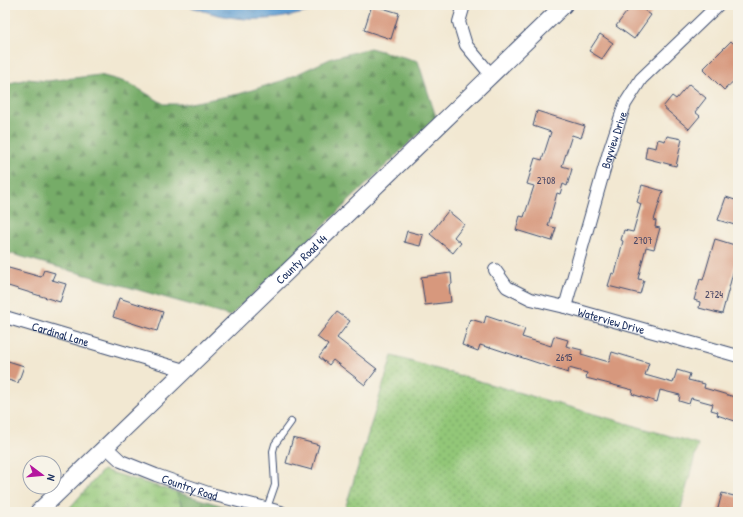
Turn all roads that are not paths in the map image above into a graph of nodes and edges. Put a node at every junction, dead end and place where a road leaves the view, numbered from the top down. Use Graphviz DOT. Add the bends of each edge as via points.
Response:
graph roads {
  1 [pos="464,5"];
  2 [pos="564,5"];
  3 [pos="718,5"];
  4 [pos="492,76"];
  5 [pos="495,270"];
  6 [pos="565,307"];
  7 [pos="5,317"];
  8 [pos="738,356"];
  9 [pos="184,370"];
  10 [pos="291,422"];
  11 [pos="106,447"];
  12 [pos="267,508"];
  13 [pos="38,512"];
  14 [pos="281,512"];
  1 -- 4 [label="street" via="459,22 466,45"];
  2 -- 4 [label="main road, County Road 44"];
  3 -- 6 [label="street, Bayview Drive" via="641,79 625,104"];
  4 -- 9 [label="main road, County Road 44"];
  5 -- 6 [label="street, Waterview Drive" via="508,287 519,294"];
  6 -- 8 [label="street, Waterview Drive"];
  7 -- 9 [label="street, Cardinal Lane"];
  9 -- 11 [label="main road, County Road 44"];
  10 -- 12 [label="lane" via="275,444 276,480"];
  11 -- 12 [label="street, Country Road" via="122,462 156,475 211,494"];
  11 -- 13 [label="main road, County Road 44"];
  12 -- 14 [label="street, Country Road"];
}
